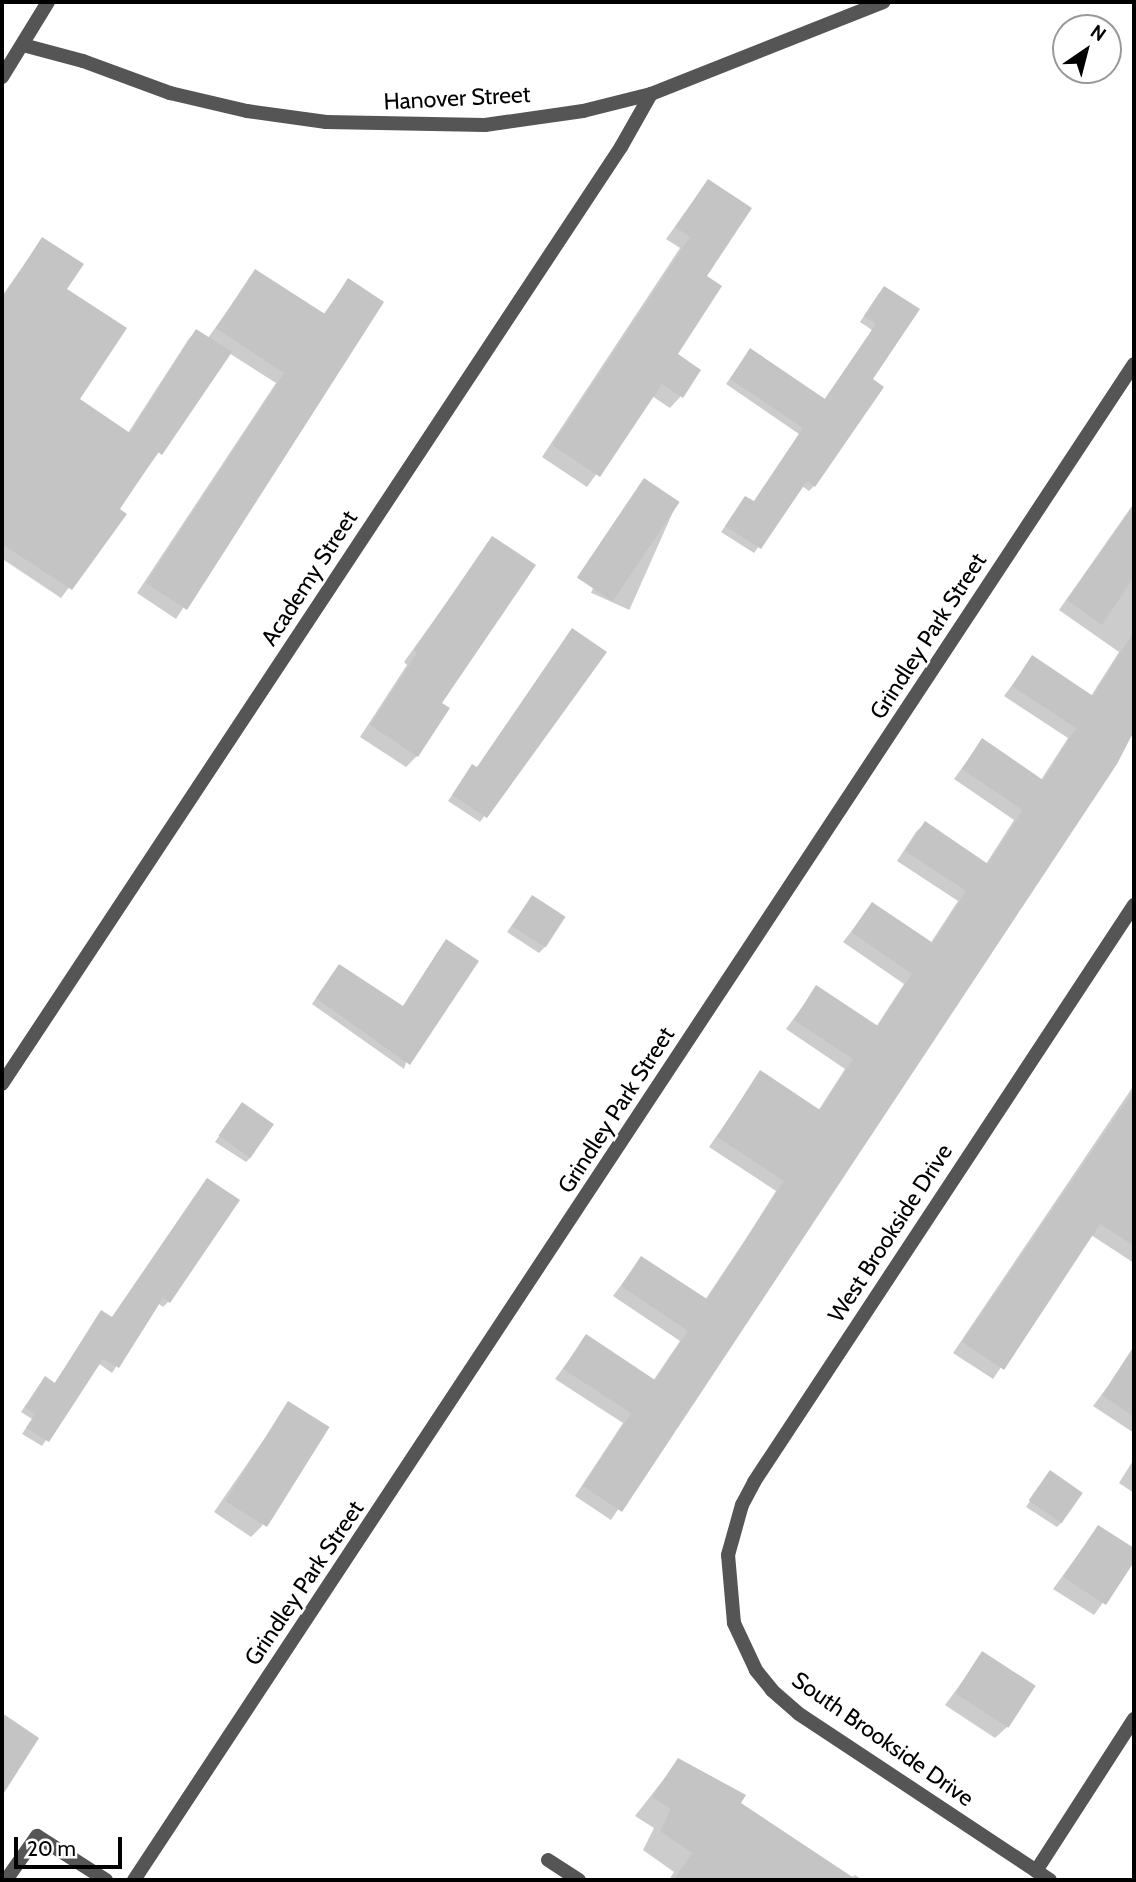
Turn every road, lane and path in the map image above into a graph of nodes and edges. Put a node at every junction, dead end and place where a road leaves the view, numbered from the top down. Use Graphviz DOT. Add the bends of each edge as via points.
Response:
graph roads {
  1 [pos="48,2"];
  2 [pos="883,2"];
  3 [pos="23,45"];
  4 [pos="2,78"];
  5 [pos="652,94"];
  6 [pos="1134,364"];
  7 [pos="1134,905"];
  8 [pos="2,1084"];
  9 [pos="730,1602"];
  10 [pos="1134,1719"];
  11 [pos="548,1860"];
  12 [pos="1036,1871"];
  13 [pos="6,1880"];
  14 [pos="106,1880"];
  15 [pos="134,1880"];
  16 [pos="579,1880"];
  17 [pos="1050,1880"];
  1 -- 3 [label="street"];
  2 -- 5 [label="street, Hanover Street"];
  3 -- 4 [label="street"];
  3 -- 5 [label="street, Hanover Street" via="170,93 326,122 485,125 583,111"];
  5 -- 8 [label="street, Academy Street"];
  6 -- 15 [label="street, Grindley Park Street"];
  7 -- 9 [label="street, West Brookside Drive" via="754,1482 730,1542"];
  9 -- 12 [label="street, South Brookside Drive" via="743,1647 772,1690 798,1713"];
  10 -- 12 [label="street"];
  11 -- 16 [label="street"];
  12 -- 17 [label="street, South Brookside Drive"];
  13 -- 14 [label="street" via="37,1836"];
}
